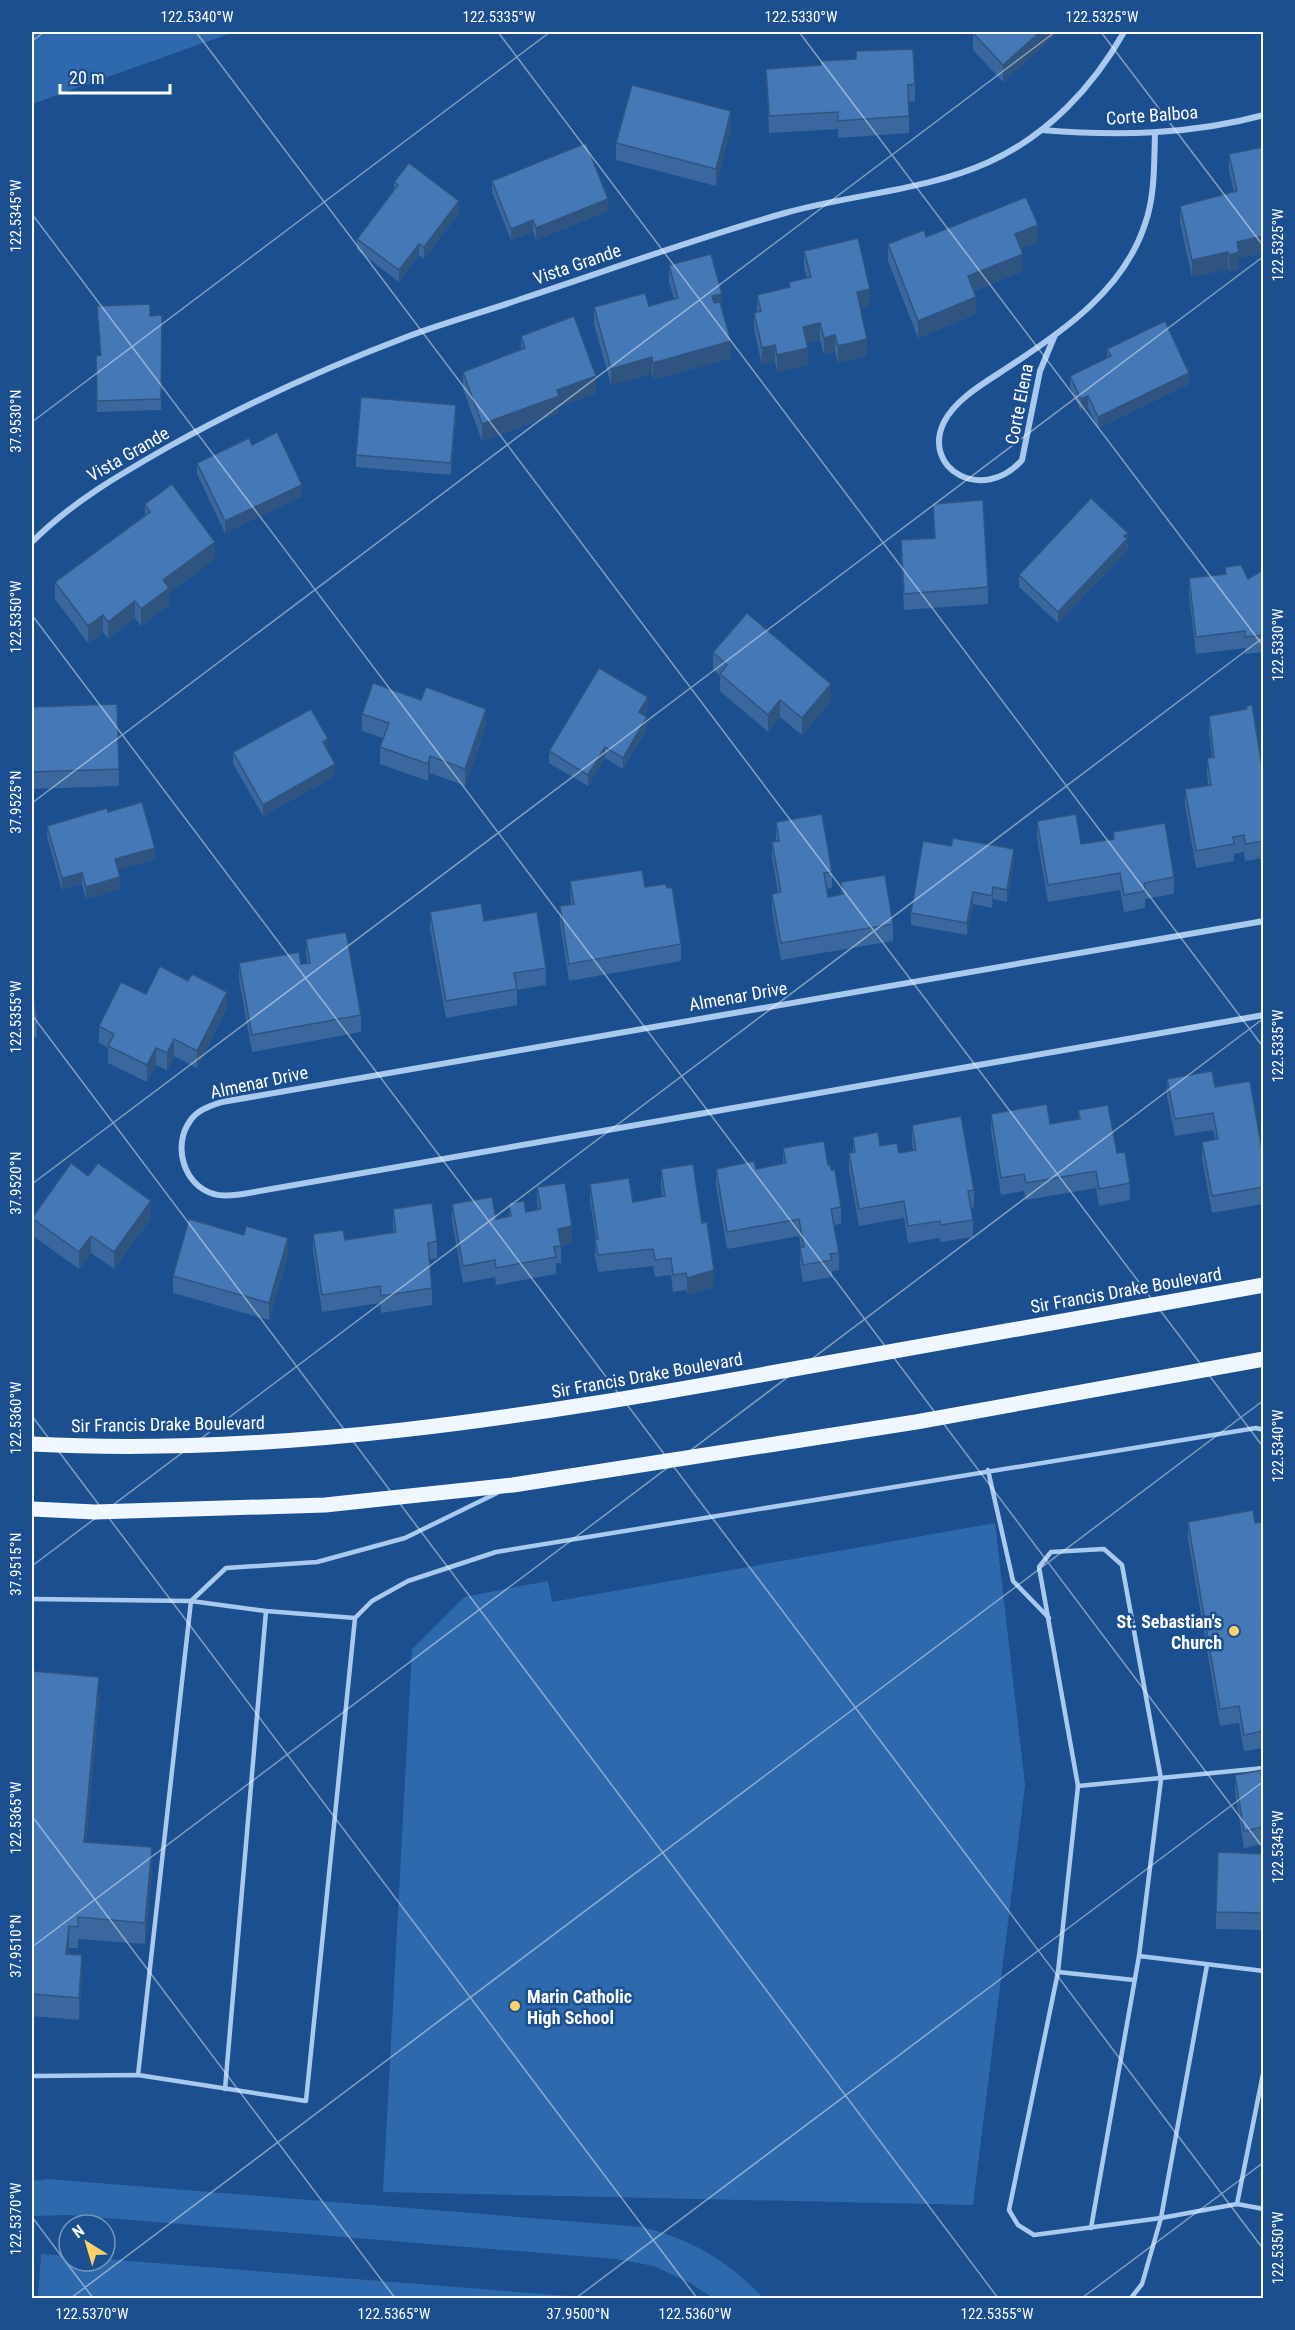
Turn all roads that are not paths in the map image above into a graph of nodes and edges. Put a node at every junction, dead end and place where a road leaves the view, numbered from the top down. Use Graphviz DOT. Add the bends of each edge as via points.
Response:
graph roads {
  1 [pos="1125,32"];
  2 [pos="1263,115"];
  3 [pos="1042,130"];
  4 [pos="1155,134"];
  5 [pos="1055,335"];
  6 [pos="32,542"];
  7 [pos="1263,921"];
  8 [pos="1263,1015"];
  9 [pos="1263,1285"];
  10 [pos="1263,1359"];
  11 [pos="1263,1430"];
  12 [pos="32,1444"];
  13 [pos="988,1470"];
  14 [pos="513,1485"];
  15 [pos="32,1509"];
  16 [pos="32,1599"];
  17 [pos="191,1601"];
  18 [pos="266,1611"];
  19 [pos="355,1618"];
  20 [pos="1050,1619"];
  21 [pos="1263,1768"];
  22 [pos="1161,1779"];
  23 [pos="1078,1786"];
  24 [pos="1139,1956"];
  25 [pos="1207,1965"];
  26 [pos="1263,1971"];
  27 [pos="1058,1972"];
  28 [pos="1134,1980"];
  29 [pos="1263,2069"];
  30 [pos="138,2075"];
  31 [pos="32,2076"];
  32 [pos="225,2089"];
  33 [pos="1237,2204"];
  34 [pos="1263,2209"];
  35 [pos="1161,2218"];
  36 [pos="1090,2228"];
  37 [pos="1131,2298"];
  1 -- 3 [label="street, Vista Grande" via="1085,89"];
  2 -- 4 [label="street, Corte Balboa"];
  3 -- 4 [label="street, Corte Balboa"];
  3 -- 6 [label="street, Vista Grande" via="990,162 961,172 786,212 376,349 234,413 159,452 96,489"];
  4 -- 5 [label="street, Corte Elena" via="1150,204 1139,242 1100,297"];
  5 -- 5 [label="street, Corte Elena" via="983,384 948,417 941,445 956,474 967,480 991,481 1014,470 1022,460 1040,371"];
  7 -- 8 [label="street, Almenar Drive" via="222,1102 190,1119 181,1145 182,1159 186,1171 203,1189 215,1194 243,1194"];
  9 -- 12 [label="main road, Sir Francis Drake Boulevard" via="578,1408 442,1427 320,1440 219,1445"];
  10 -- 14 [label="main road" via="916,1422"];
  11 -- 13 [label="lane"];
  13 -- 19 [label="lane" via="496,1552 408,1581 372,1601"];
  13 -- 20 [label="lane" via="1013,1581"];
  14 -- 15 [label="main road" via="313,1505 95,1512"];
  14 -- 17 [label="lane" via="405,1538 317,1562 226,1568"];
  16 -- 17 [label="lane"];
  17 -- 18 [label="lane"];
  17 -- 30 [label="lane"];
  18 -- 19 [label="lane"];
  18 -- 32 [label="lane"];
  19 -- 32 [label="lane" via="306,2101"];
  20 -- 22 [label="lane" via="1039,1568 1051,1551 1104,1549 1122,1565"];
  20 -- 23 [label="lane"];
  21 -- 22 [label="lane"];
  22 -- 23 [label="lane"];
  22 -- 24 [label="lane"];
  23 -- 27 [label="lane"];
  24 -- 25 [label="lane"];
  24 -- 28 [label="lane"];
  25 -- 26 [label="lane"];
  25 -- 35 [label="lane"];
  27 -- 28 [label="lane"];
  27 -- 36 [label="lane" via="1009,2210 1018,2224 1034,2235"];
  28 -- 36 [label="lane"];
  29 -- 33 [label="lane"];
  30 -- 31 [label="lane"];
  30 -- 32 [label="lane"];
  33 -- 34 [label="lane"];
  33 -- 35 [label="lane"];
  35 -- 36 [label="lane"];
  35 -- 37 [label="lane" via="1142,2283"];
}
